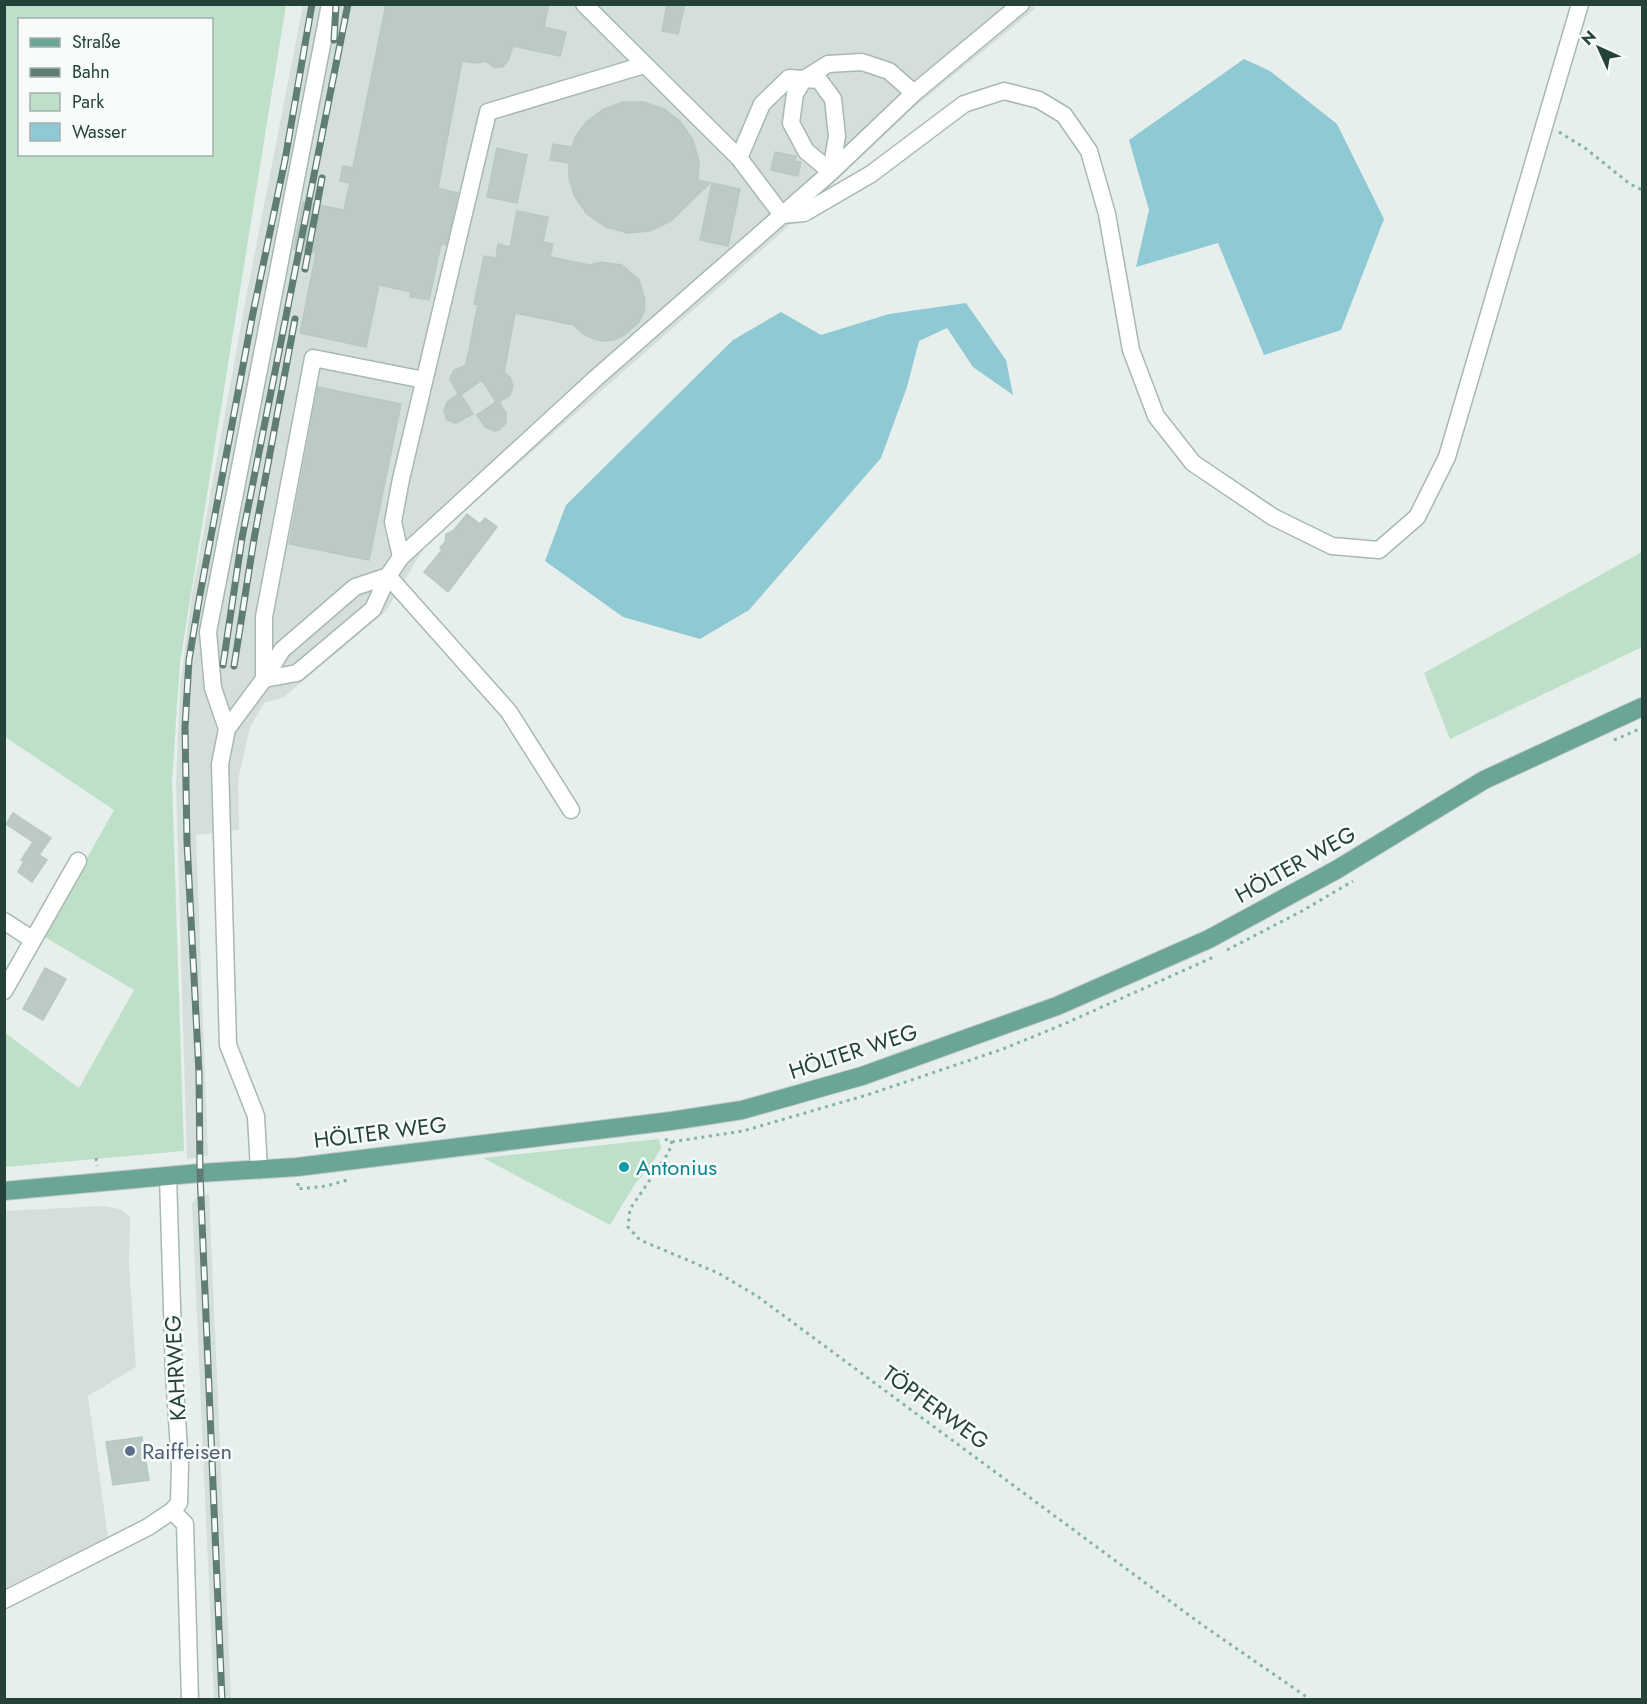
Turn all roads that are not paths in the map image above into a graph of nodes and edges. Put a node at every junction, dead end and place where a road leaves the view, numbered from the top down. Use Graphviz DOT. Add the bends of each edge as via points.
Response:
graph roads {
  1 [pos="330,4"];
  2 [pos="584,4"];
  3 [pos="1021,4"];
  4 [pos="1580,4"];
  5 [pos="644,65"];
  6 [pos="804,79"];
  7 [pos="914,93"];
  8 [pos="738,158"];
  9 [pos="831,172"];
  10 [pos="782,215"];
  11 [pos="424,380"];
  12 [pos="401,557"];
  13 [pos="388,576"];
  14 [pos="264,679"];
  15 [pos="1642,707"];
  16 [pos="227,729"];
  17 [pos="571,810"];
  18 [pos="78,861"];
  19 [pos="4,921"];
  20 [pos="33,940"];
  21 [pos="4,991"];
  22 [pos="259,1170"];
  23 [pos="168,1176"];
  24 [pos="4,1191"];
  25 [pos="172,1511"];
  26 [pos="4,1600"];
  27 [pos="190,1700"];
  1 -- 16 [label="street" via="208,632 213,688"];
  2 -- 5 [label="street"];
  3 -- 7 [label="street"];
  4 -- 10 [label="street" via="1447,457 1418,517 1379,550 1332,546 1273,517 1193,463 1156,416 1131,350 1107,214 1089,151 1064,115 1039,100 1004,91 964,104 871,174 804,213"];
  5 -- 8 [label="street"];
  5 -- 11 [label="street" via="488,112"];
  6 -- 7 [label="street" via="828,64 862,62 889,71"];
  6 -- 8 [label="street" via="789,78 762,104"];
  6 -- 9 [label="street" via="795,94 791,123 806,151"];
  6 -- 9 [label="street" via="819,80 833,99 837,136"];
  7 -- 9 [label="street"];
  8 -- 10 [label="street"];
  9 -- 10 [label="street"];
  10 -- 12 [label="street"];
  11 -- 12 [label="street" via="393,522"];
  11 -- 14 [label="street" via="313,358 264,616"];
  12 -- 13 [label="street"];
  13 -- 14 [label="street" via="355,587 282,650"];
  13 -- 14 [label="street" via="373,609 297,672"];
  13 -- 17 [label="street" via="509,712"];
  14 -- 16 [label="street"];
  15 -- 22 [label="main road, HÖLTER WEG" via="1484,780 1336,870 1209,939 1057,1006 861,1076 666,1129"];
  16 -- 22 [label="street" via="220,764 228,1045 256,1116"];
  18 -- 20 [label="street"];
  19 -- 20 [label="street"];
  20 -- 21 [label="street"];
  22 -- 23 [label="main road, HÖLTER WEG"];
  23 -- 24 [label="main road, HÖLTER WEG"];
  23 -- 25 [label="street, KAHRWEG" via="180,1473 178,1503"];
  25 -- 26 [label="street"];
  25 -- 27 [label="street" via="185,1524"];
}
